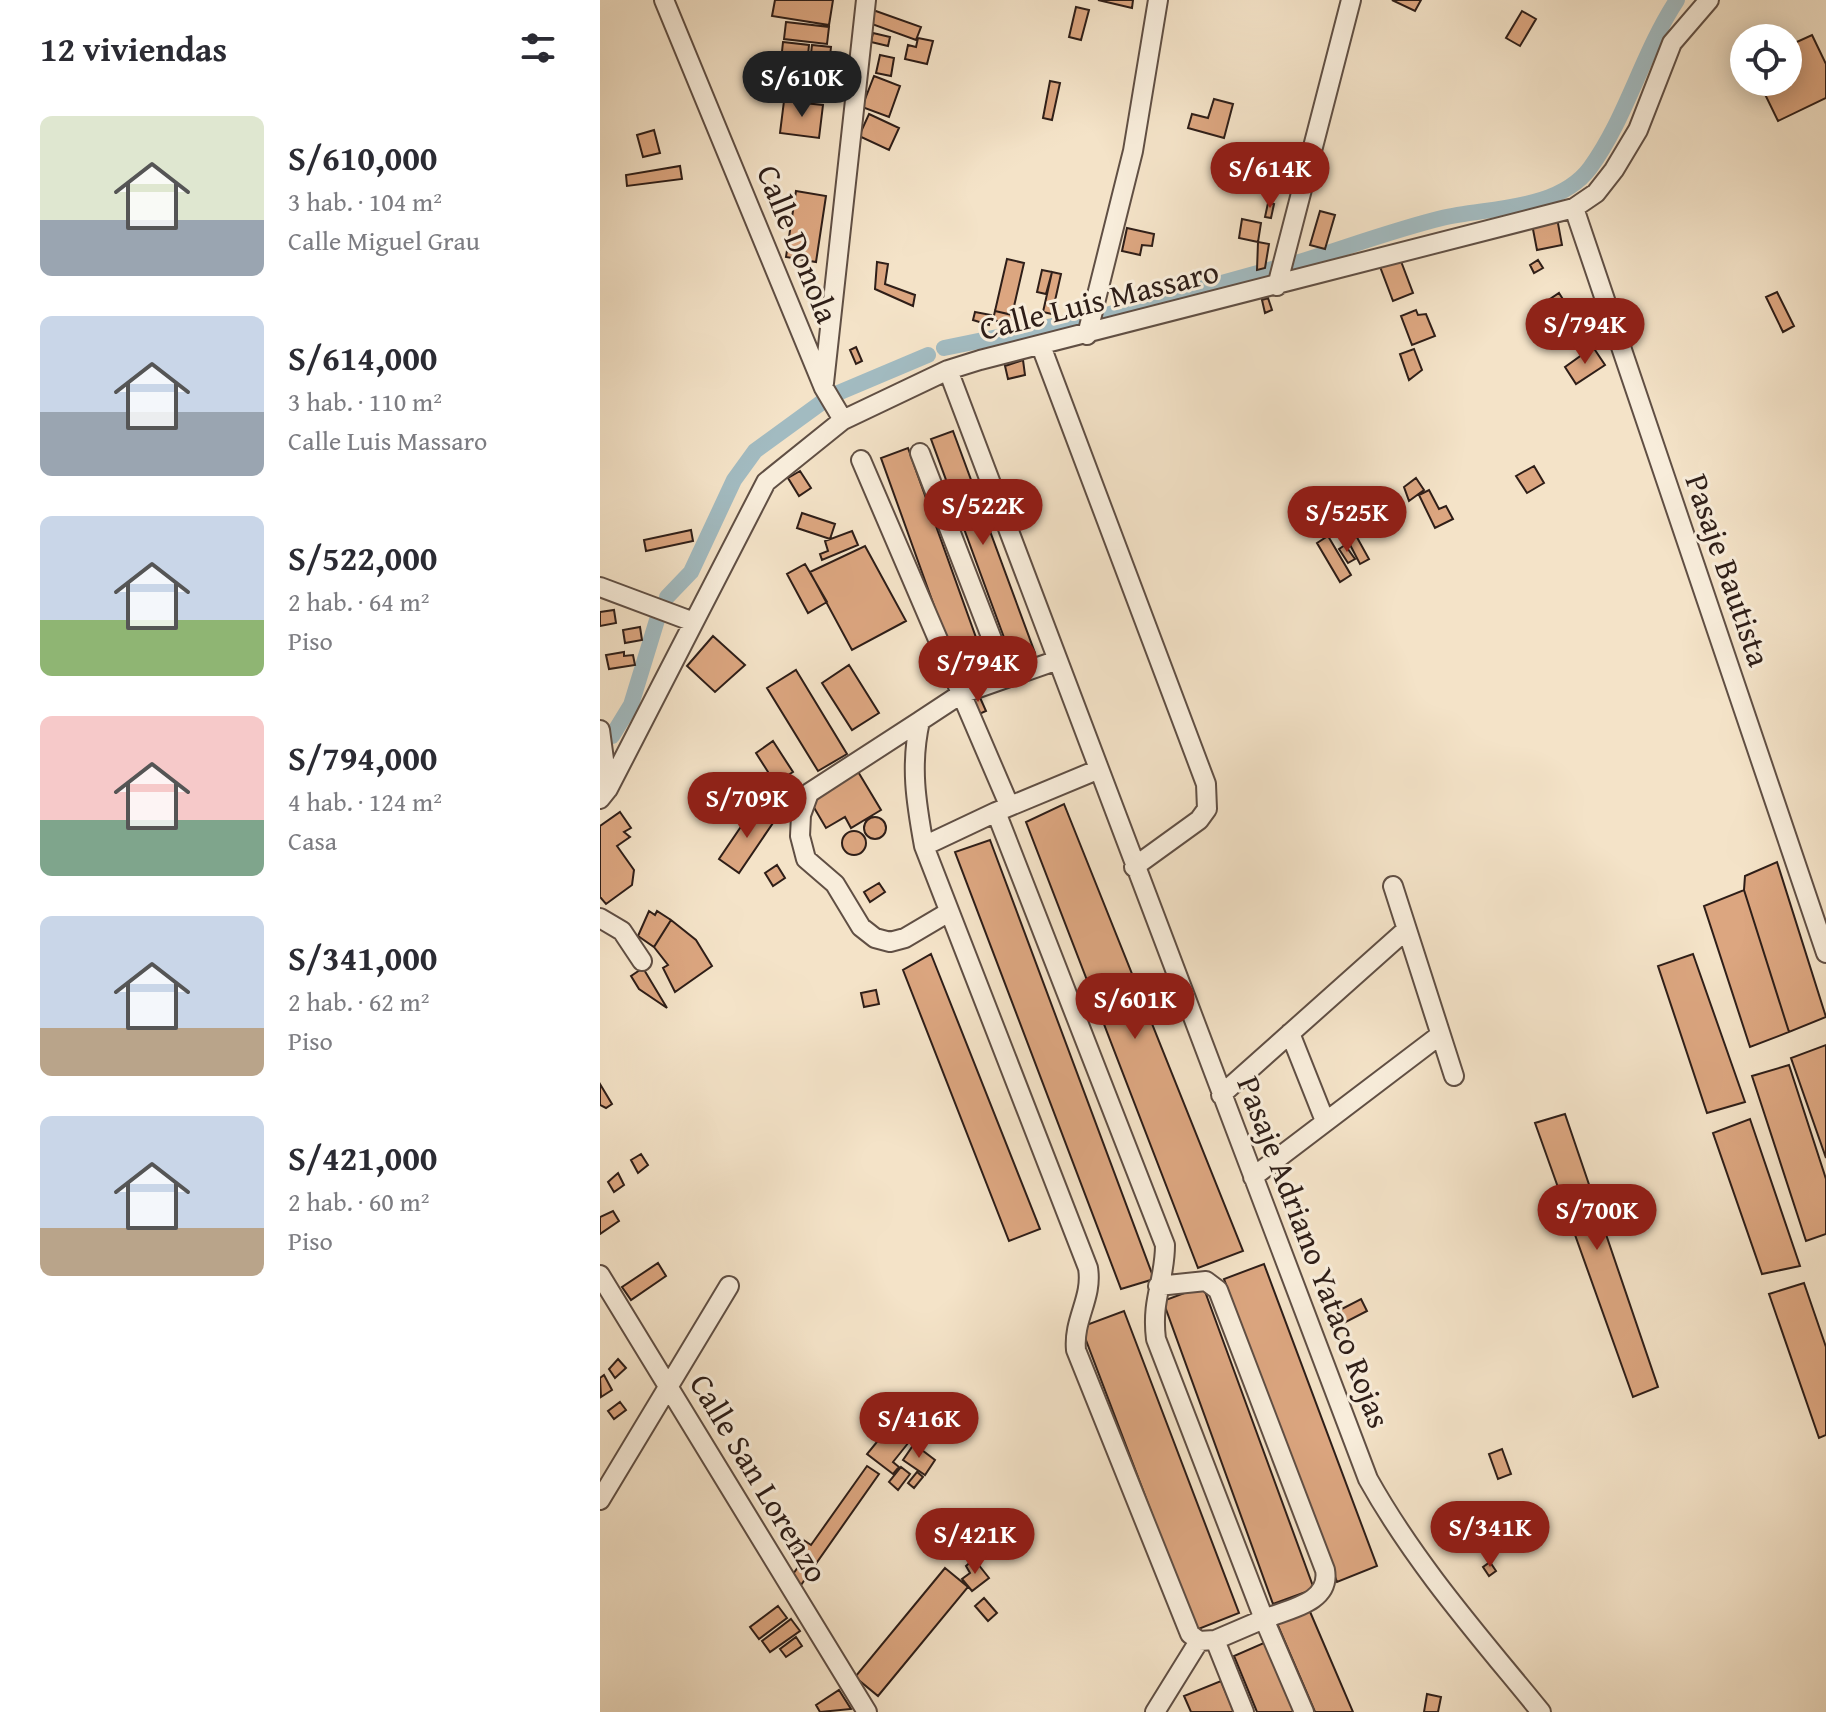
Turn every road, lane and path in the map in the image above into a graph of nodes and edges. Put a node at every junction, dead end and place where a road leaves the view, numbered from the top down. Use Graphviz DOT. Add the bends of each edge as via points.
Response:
graph roads {
  1 [pos="664,0"];
  2 [pos="866,0"];
  3 [pos="1158,0"];
  4 [pos="1351,0"];
  5 [pos="1709,0"];
  6 [pos="1574,208"];
  7 [pos="1277,286"];
  8 [pos="1087,335"];
  9 [pos="1041,346"];
  10 [pos="948,370"];
  11 [pos="824,388"];
  12 [pos="843,420"];
  13 [pos="920,453"];
  14 [pos="861,460"];
  15 [pos="603,590"];
  16 [pos="691,621"];
  17 [pos="1055,661"];
  18 [pos="1007,678"];
  19 [pos="961,694"];
  20 [pos="920,721"];
  21 [pos="600,730"];
  22 [pos="1097,770"];
  23 [pos="604,794"];
  24 [pos="1002,808"];
  25 [pos="924,846"];
  26 [pos="1134,867"];
  27 [pos="1393,886"];
  28 [pos="949,912"];
  29 [pos="600,918"];
  30 [pos="1406,930"];
  31 [pos="1826,953"];
  32 [pos="642,961"];
  33 [pos="1290,1033"];
  34 [pos="1440,1035"];
  35 [pos="1454,1076"];
  36 [pos="1221,1095"];
  37 [pos="1325,1121"];
  38 [pos="1253,1177"];
  39 [pos="600,1275"];
  40 [pos="729,1286"];
  41 [pos="1158,1286"];
  42 [pos="668,1388"];
  43 [pos="600,1500"];
  44 [pos="1264,1619"];
  45 [pos="1207,1641"];
  46 [pos="1162,1708"];
  47 [pos="867,1712"];
  48 [pos="1244,1712"];
  49 [pos="1304,1712"];
  50 [pos="1541,1712"];
  1 -- 11 [label="street, Calle Donola"];
  2 -- 11 [label="street"];
  3 -- 8 [label="street" via="1133,151"];
  4 -- 7 [label="street"];
  5 -- 6 [label="street, Calle Luis Massaro" via="1672,43 1638,130 1614,170 1596,193"];
  6 -- 7 [label="street, Calle Luis Massaro"];
  6 -- 31 [label="street, Pasaje Bautista"];
  7 -- 8 [label="street, Calle Luis Massaro"];
  8 -- 9 [label="street, Calle Luis Massaro"];
  9 -- 10 [label="street, Calle Luis Massaro"];
  9 -- 26 [label="street" via="1206,784 1207,809 1199,820"];
  10 -- 12 [label="street, Calle Luis Massaro"];
  10 -- 17 [label="street, Pasaje Adriano Yataco Rojas"];
  11 -- 12 [label="street, Calle Donola"];
  12 -- 16 [label="street, Calle Luis Massaro" via="766,482"];
  13 -- 18 [label="street"];
  14 -- 19 [label="street"];
  15 -- 16 [label="street"];
  16 -- 23 [label="street, Calle Luis Massaro"];
  17 -- 18 [label="street"];
  17 -- 22 [label="street, Pasaje Adriano Yataco Rojas"];
  18 -- 19 [label="street"];
  19 -- 20 [label="street"];
  19 -- 24 [label="street"];
  20 -- 25 [label="street" via="912,755"];
  20 -- 28 [label="street" via="809,793 800,836 806,859 835,884 861,927 875,938 905,938"];
  21 -- 23 [label="street"];
  22 -- 24 [label="street"];
  22 -- 26 [label="street, Pasaje Adriano Yataco Rojas"];
  24 -- 25 [label="street"];
  24 -- 41 [label="street" via="1165,1245"];
  25 -- 28 [label="street"];
  26 -- 36 [label="street, Pasaje Adriano Yataco Rojas"];
  27 -- 30 [label="street"];
  28 -- 45 [label="street" via="1088,1268 1091,1286 1074,1333 1076,1350 1190,1634"];
  29 -- 32 [label="street" via="622,931"];
  30 -- 33 [label="street"];
  30 -- 34 [label="street"];
  33 -- 36 [label="street"];
  33 -- 37 [label="street"];
  34 -- 35 [label="street"];
  34 -- 37 [label="street"];
  36 -- 38 [label="street, Pasaje Adriano Yataco Rojas"];
  37 -- 38 [label="street"];
  38 -- 50 [label="street, Pasaje Adriano Yataco Rojas" via="1368,1479 1426,1570"];
  39 -- 42 [label="street, Calle San Lorenzo"];
  40 -- 42 [label="street"];
  41 -- 44 [label="street" via="1153,1311 1156,1339"];
  41 -- 44 [label="street" via="1206,1281 1218,1290 1325,1570 1327,1580 1317,1598"];
  42 -- 43 [label="street"];
  42 -- 47 [label="street, Calle San Lorenzo"];
  44 -- 45 [label="street"];
  44 -- 49 [label="street"];
  45 -- 46 [label="street"];
  45 -- 48 [label="street"];
}
